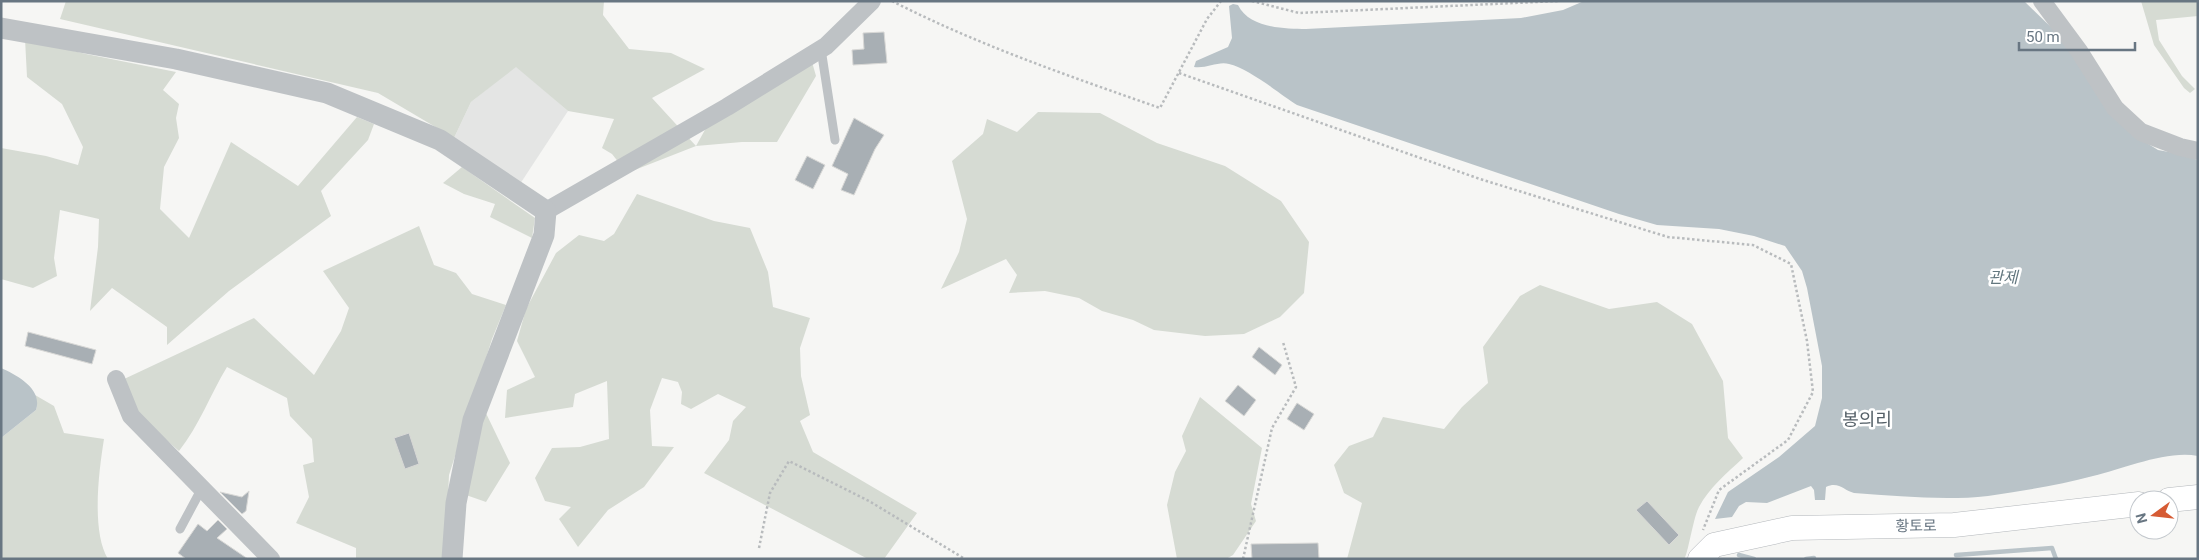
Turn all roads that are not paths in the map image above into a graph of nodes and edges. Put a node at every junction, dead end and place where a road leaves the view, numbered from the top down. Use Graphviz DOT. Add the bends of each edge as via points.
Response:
graph roads {
  1 [pos="872,1"];
  2 [pos="2042,1"];
  3 [pos="1,28"];
  4 [pos="821,49"];
  5 [pos="835,140"];
  6 [pos="2198,151"];
  7 [pos="546,211"];
  8 [pos="116,379"];
  9 [pos="202,488"];
  10 [pos="2198,497"];
  11 [pos="2179,499"];
  12 [pos="2129,505"];
  13 [pos="180,529"];
  14 [pos="1702,557"];
  15 [pos="271,559"];
  16 [pos="452,559"];
  1 -- 4 [label="street"];
  2 -- 6 [label="street" via="2115,108 2141,132"];
  3 -- 7 [label="street" via="176,59 327,93 440,140"];
  4 -- 5 [label="lane"];
  4 -- 7 [label="street"];
  7 -- 16 [label="street" via="544,235 473,420 456,503"];
  8 -- 9 [label="street" via="131,416"];
  9 -- 13 [label="lane"];
  9 -- 15 [label="street"];
  10 -- 11 [label="main road"];
  12 -- 14 [label="main road, 황토로" via="1954,525 1792,528 1714,545"];
}
